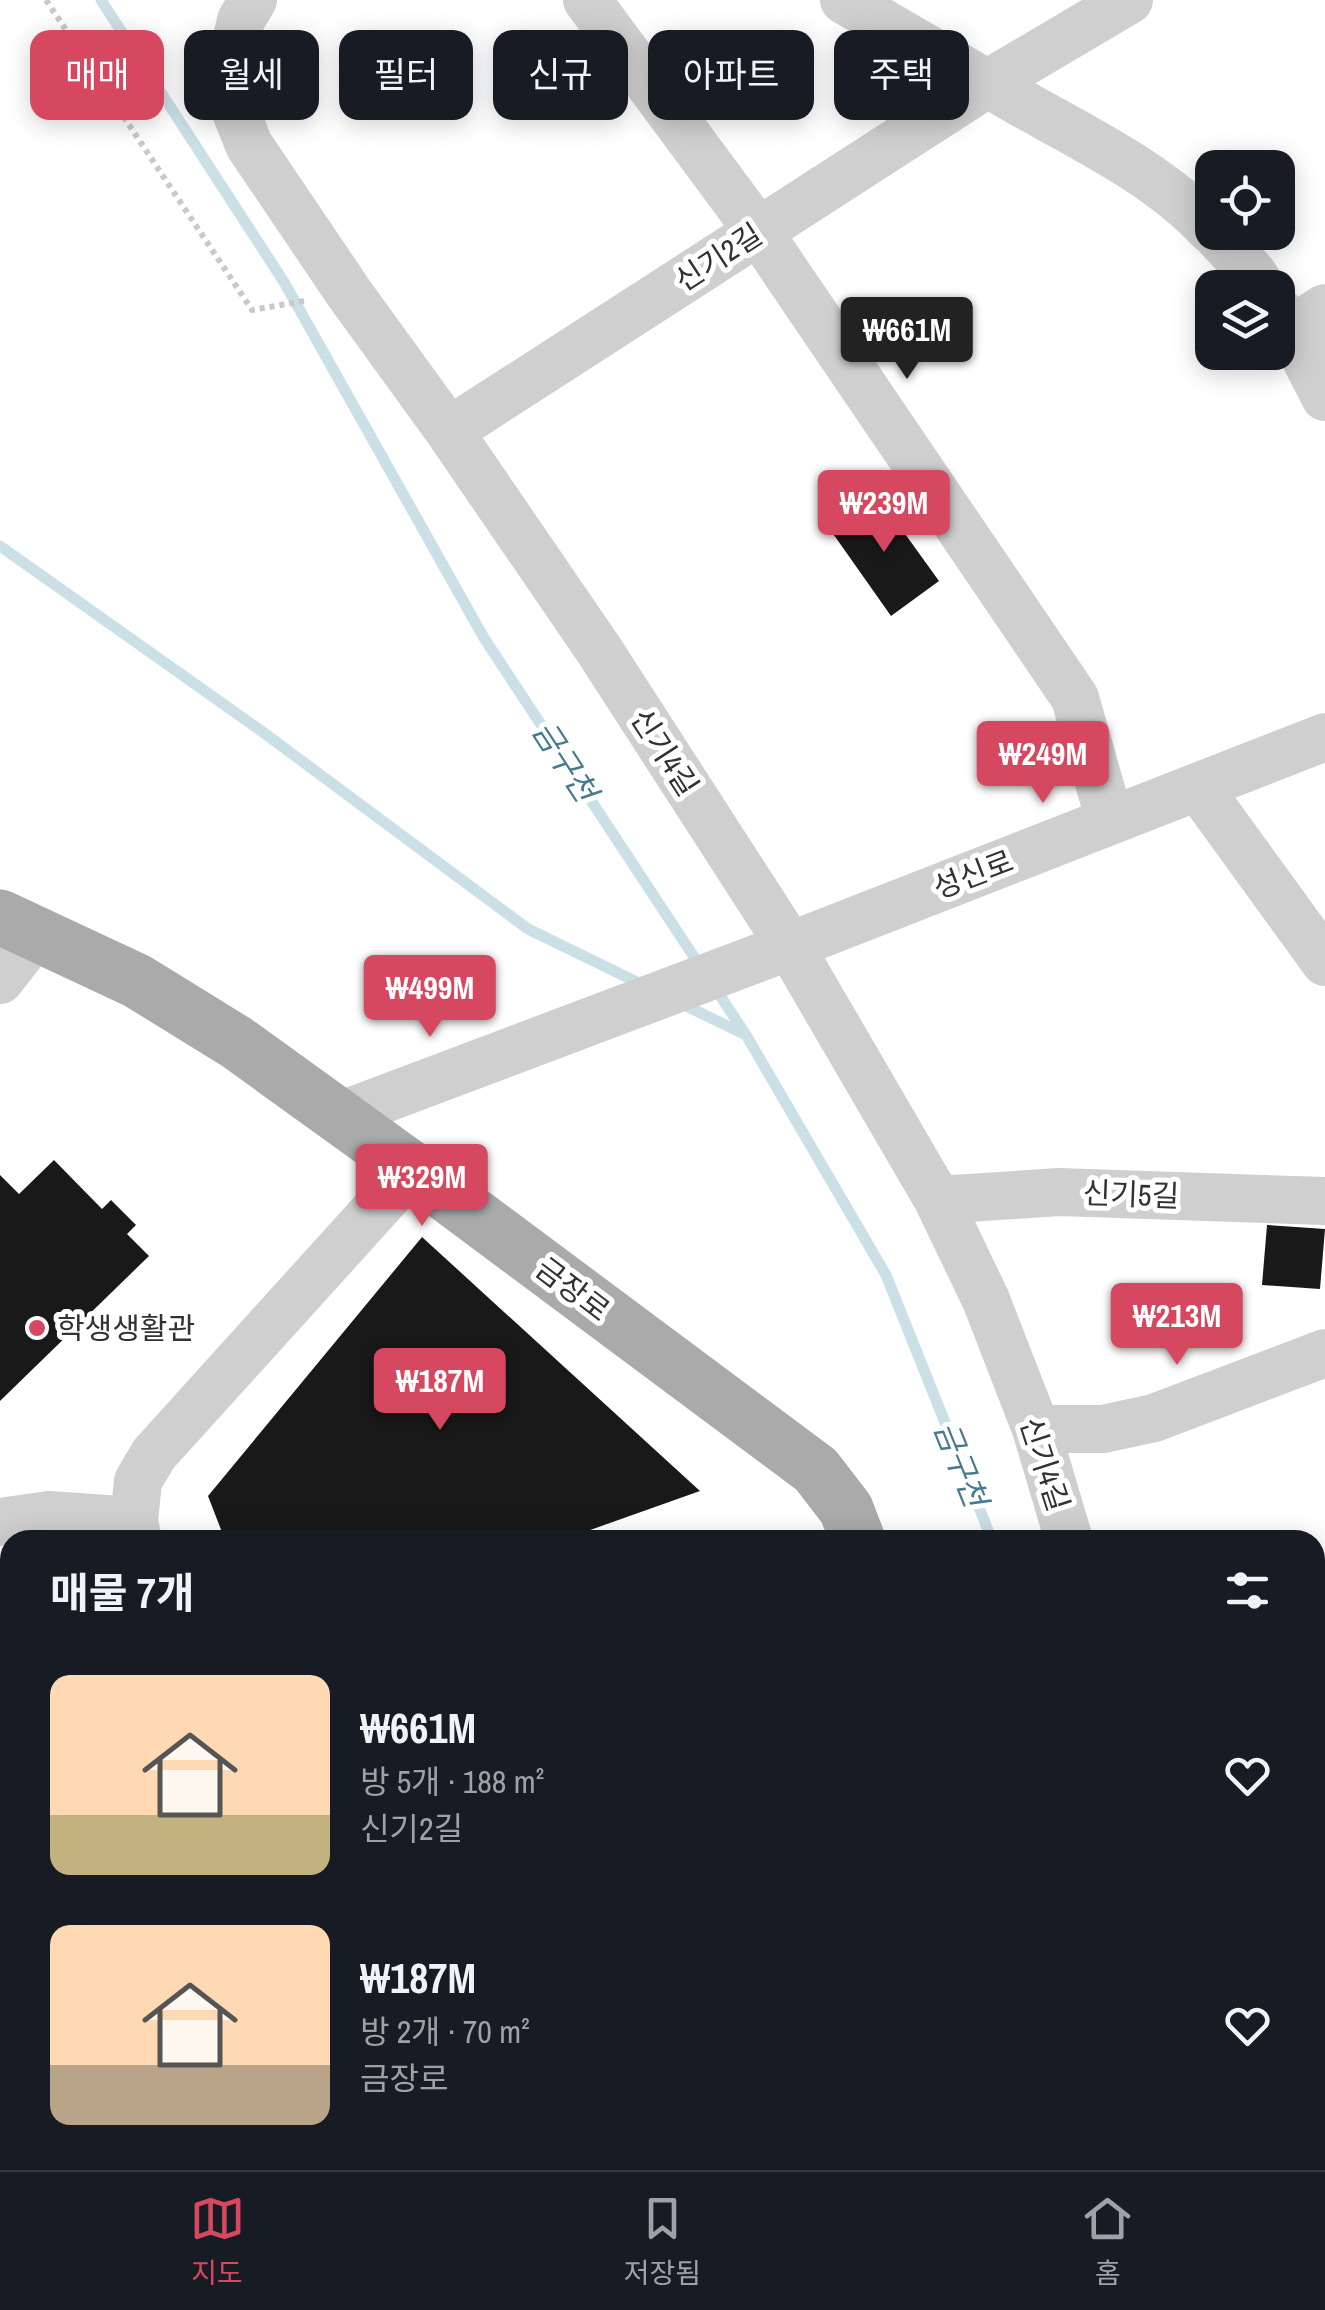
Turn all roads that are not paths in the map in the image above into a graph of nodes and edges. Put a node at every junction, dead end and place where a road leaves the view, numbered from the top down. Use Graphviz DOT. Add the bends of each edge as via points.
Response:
graph roads {
  1 [pos="253,0"];
  2 [pos="588,0"];
  3 [pos="844,0"];
  4 [pos="1130,0"];
  5 [pos="987,84"];
  6 [pos="1195,212"];
  7 [pos="758,232"];
  8 [pos="1230,250"];
  9 [pos="1249,270"];
  10 [pos="1305,324"];
  11 [pos="1325,397"];
  12 [pos="449,431"];
  13 [pos="1325,737"];
  14 [pos="1198,786"];
  15 [pos="1110,821"];
  16 [pos="18,926"];
  17 [pos="790,946"];
  18 [pos="1325,962"];
  19 [pos="0,980"];
  20 [pos="339,1116"];
  21 [pos="412,1169"];
  22 [pos="938,1200"];
  23 [pos="1325,1201"];
  24 [pos="1325,1353"];
  25 [pos="1036,1429"];
  26 [pos="0,1522"];
  27 [pos="131,1530"];
  28 [pos="136,1530"];
  29 [pos="854,1530"];
  30 [pos="1066,1530"];
  1 -- 12 [label="street, 신기4길" via="241,20 226,87 249,145"];
  2 -- 7 [label="street"];
  3 -- 5 [label="street"];
  4 -- 5 [label="street, 신기2길"];
  5 -- 6 [label="street" via="1128,162"];
  5 -- 7 [label="street, 신기2길"];
  7 -- 12 [label="street, 신기2길"];
  7 -- 15 [label="street" via="1075,698"];
  8 -- 9 [label="street"];
  10 -- 11 [label="street"];
  12 -- 17 [label="street, 신기4길"];
  13 -- 14 [label="street, 성신로"];
  14 -- 15 [label="street, 성신로"];
  14 -- 18 [label="street"];
  15 -- 17 [label="street, 성신로"];
  16 -- 19 [label="street"];
  16 -- 20 [label="main road, 금장로" via="137,981"];
  17 -- 20 [label="street, 성신로"];
  17 -- 22 [label="street, 신기4길"];
  20 -- 21 [label="main road, 금장로"];
  21 -- 28 [label="street" via="154,1454 138,1481"];
  21 -- 29 [label="main road, 금장로" via="816,1470"];
  22 -- 23 [label="street, 신기5길" via="1060,1192"];
  22 -- 25 [label="street, 신기4길"];
  24 -- 25 [label="street" via="1154,1418 1102,1429"];
  25 -- 30 [label="street, 신기4길"];
  26 -- 27 [label="street" via="49,1515"];
}
